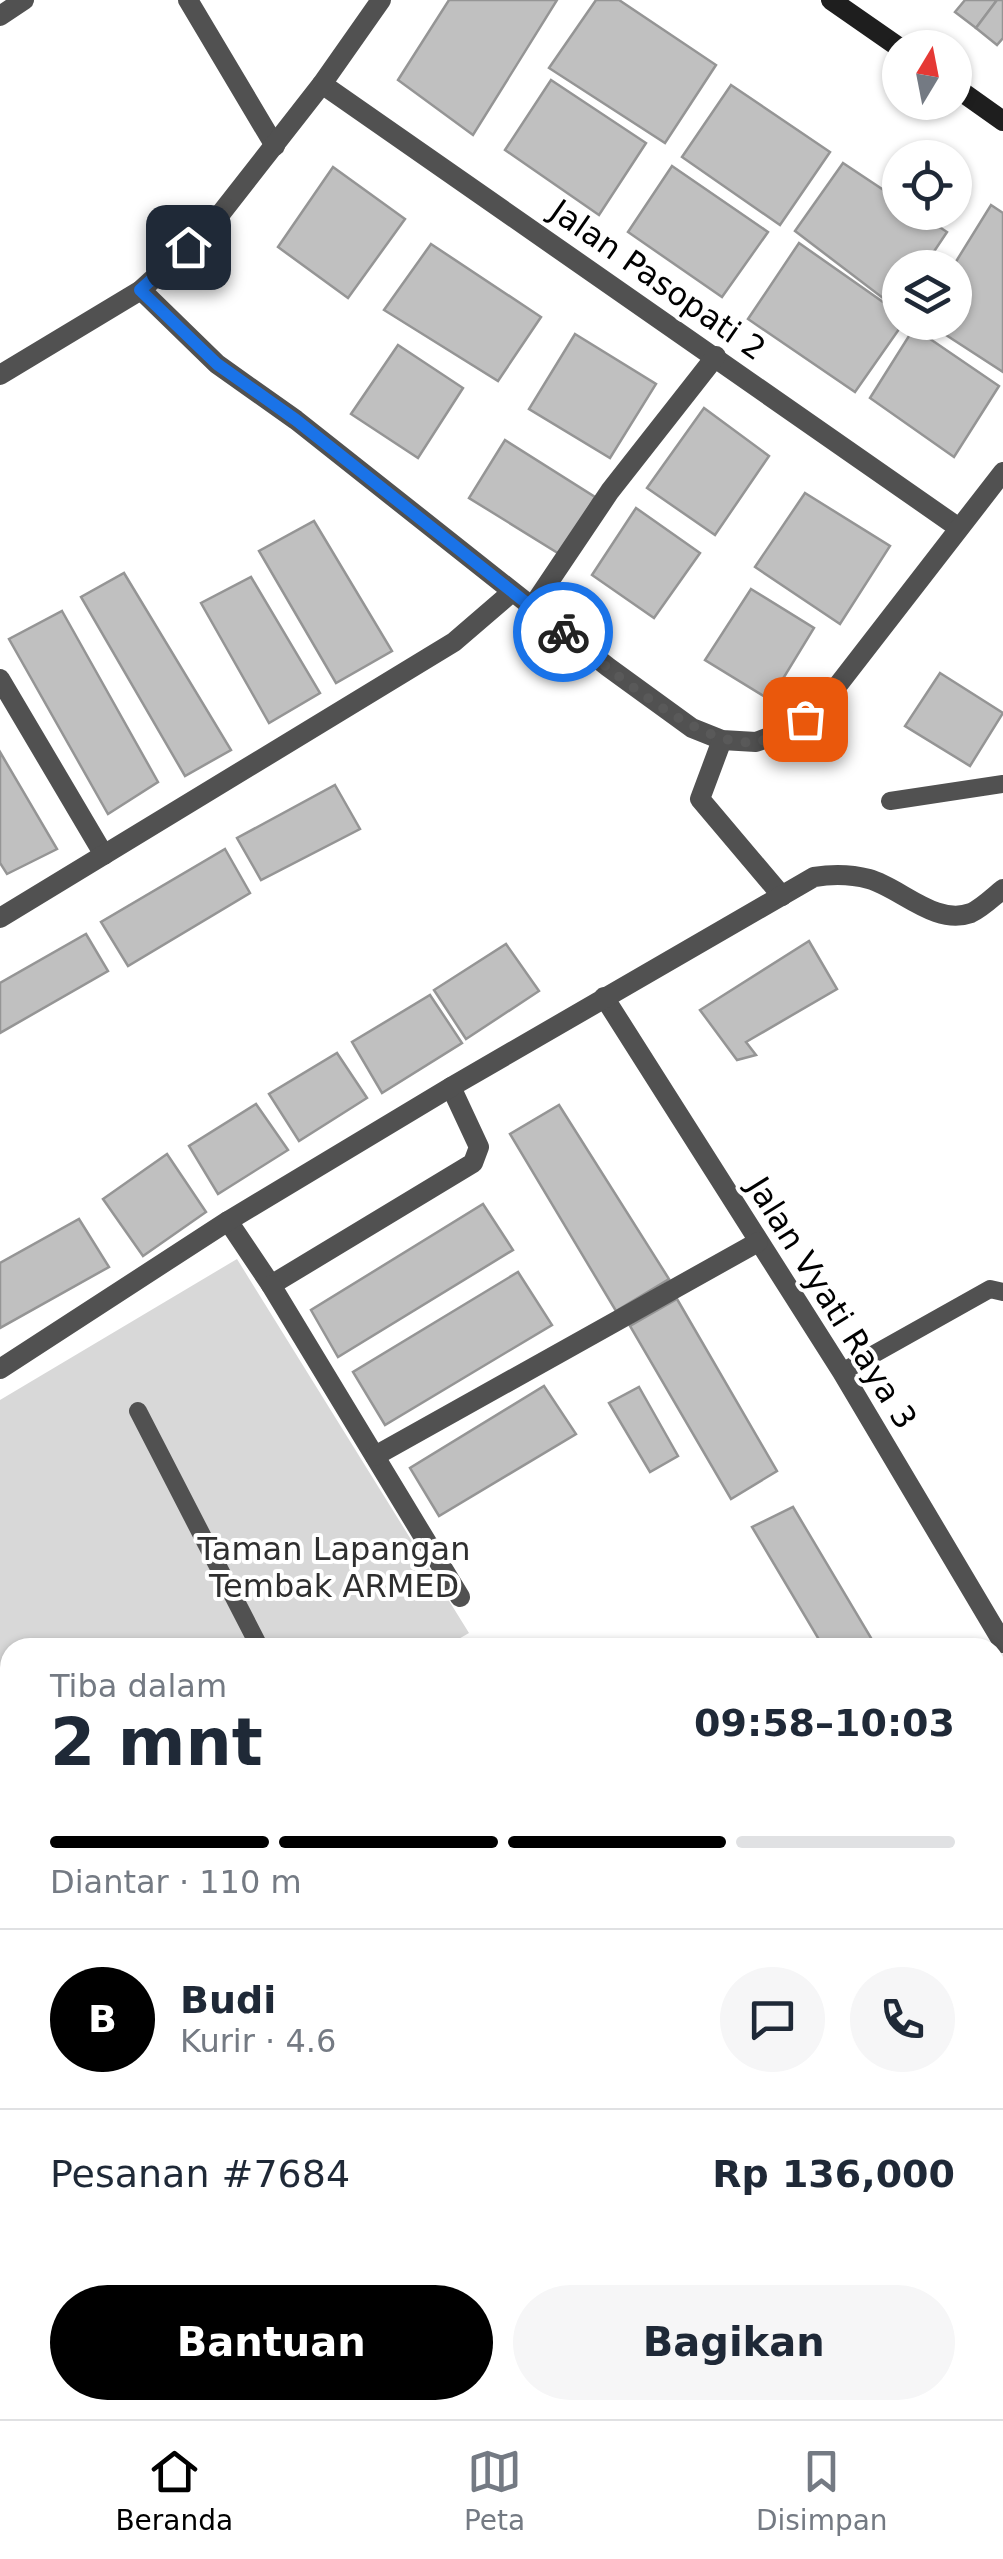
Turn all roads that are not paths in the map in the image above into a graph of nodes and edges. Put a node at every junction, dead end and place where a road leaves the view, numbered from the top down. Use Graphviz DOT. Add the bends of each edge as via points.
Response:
graph roads {
  1 [pos="24,0"];
  2 [pos="188,0"];
  3 [pos="381,0"];
  4 [pos="832,0"];
  5 [pos="0,16"];
  6 [pos="882,35"];
  7 [pos="322,84"];
  8 [pos="972,98"];
  9 [pos="1003,121"];
  10 [pos="274,146"];
  11 [pos="140,290"];
  12 [pos="716,356"];
  13 [pos="0,374"];
  14 [pos="1003,472"];
  15 [pos="958,528"];
  16 [pos="512,592"];
  17 [pos="532,608"];
  18 [pos="0,679"];
  19 [pos="722,740"];
  20 [pos="1003,784"];
  21 [pos="890,801"];
  22 [pos="104,855"];
  23 [pos="1003,889"];
  24 [pos="782,896"];
  25 [pos="0,918"];
  26 [pos="604,997"];
  27 [pos="451,1087"];
  28 [pos="228,1220"];
  29 [pos="758,1242"];
  30 [pos="271,1286"];
  31 [pos="1003,1292"];
  32 [pos="0,1370"];
  33 [pos="842,1372"];
  34 [pos="138,1410"];
  35 [pos="374,1456"];
  36 [pos="460,1597"];
  37 [pos="255,1638"];
  38 [pos="1000,1638"];
  1 -- 5 [label="street"];
  2 -- 10 [label="street"];
  3 -- 7 [label="street"];
  4 -- 6 [label="main road"];
  7 -- 10 [label="street"];
  7 -- 12 [label="street, Jalan Pasopati 2"];
  8 -- 9 [label="main road"];
  10 -- 11 [label="street" via="211,226"];
  11 -- 13 [label="street"];
  11 -- 16 [label="street" via="217,364"];
  12 -- 15 [label="street, Jalan Pasopati 2"];
  12 -- 17 [label="street" via="610,492"];
  14 -- 15 [label="street"];
  15 -- 19 [label="street" via="821,707 756,742"];
  16 -- 17 [label="street"];
  16 -- 22 [label="street" via="454,642"];
  17 -- 19 [label="street" via="692,728"];
  18 -- 22 [label="street"];
  19 -- 24 [label="street" via="700,799"];
  20 -- 21 [label="lane"];
  22 -- 25 [label="street"];
  23 -- 24 [label="street" via="974,912 956,915 921,906 873,880 834,874 814,877"];
  24 -- 26 [label="street"];
  26 -- 27 [label="street"];
  26 -- 29 [label="street, Jalan Vyati Raya 3"];
  27 -- 28 [label="street"];
  27 -- 30 [label="street" via="479,1146 473,1163"];
  28 -- 30 [label="street"];
  28 -- 32 [label="street"];
  29 -- 33 [label="street, Jalan Vyati Raya 3"];
  29 -- 35 [label="street"];
  30 -- 35 [label="street"];
  31 -- 33 [label="lane" via="990,1289"];
  33 -- 38 [label="street, Jalan Vyati Raya 3"];
  34 -- 37 [label="lane"];
  35 -- 36 [label="street"];
}
